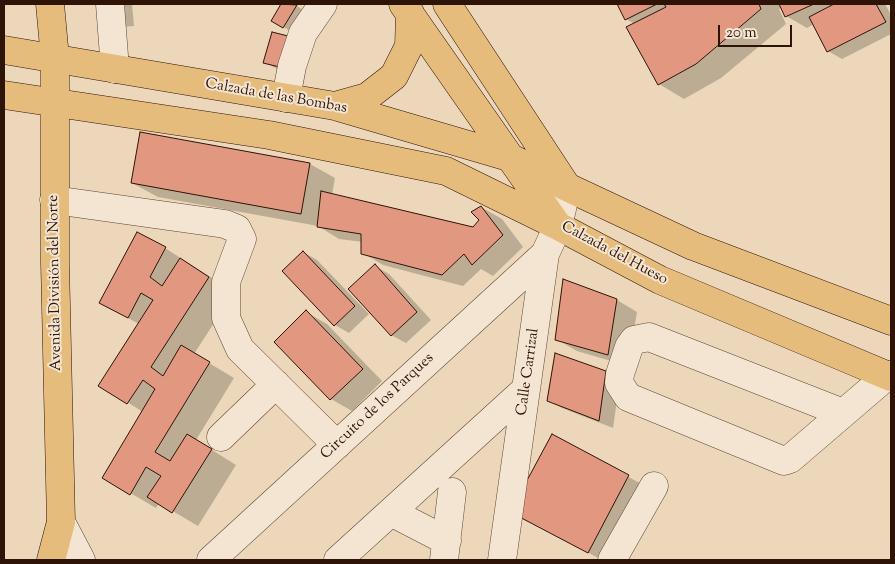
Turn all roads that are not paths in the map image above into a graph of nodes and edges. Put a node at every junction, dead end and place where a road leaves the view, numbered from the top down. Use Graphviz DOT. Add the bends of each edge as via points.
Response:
graph roads {
  1 [pos="50,4"];
  2 [pos="110,4"];
  3 [pos="323,4"];
  4 [pos="447,4"];
  5 [pos="407,8"];
  6 [pos="4,50"];
  7 [pos="55,58"];
  8 [pos="115,69"];
  9 [pos="4,95"];
  10 [pos="286,98"];
  11 [pos="53,102"];
  12 [pos="335,106"];
  13 [pos="509,157"];
  14 [pos="567,188"];
  15 [pos="54,200"];
  16 [pos="558,226"];
  17 [pos="545,254"];
  18 [pos="891,321"];
  19 [pos="890,376"];
  20 [pos="276,384"];
  21 [pos="526,389"];
  22 [pos="843,413"];
  23 [pos="221,437"];
  24 [pos="337,445"];
  25 [pos="654,486"];
  26 [pos="452,492"];
  27 [pos="391,512"];
  28 [pos="61,522"];
  29 [pos="446,551"];
  30 [pos="509,556"];
  31 [pos="51,560"];
  32 [pos="81,560"];
  33 [pos="211,560"];
  34 [pos="338,560"];
  35 [pos="612,560"];
  1 -- 7 [label="main road, Avenida División del Norte"];
  2 -- 8 [label="street"];
  3 -- 10 [label="street" via="303,33"];
  4 -- 14 [label="main road"];
  5 -- 12 [label="main road" via="409,46 394,76 367,98"];
  5 -- 13 [label="main road, Calzada del Hueso"];
  6 -- 7 [label="main road, Calzada de las Bombas"];
  7 -- 8 [label="main road, Calzada de las Bombas"];
  7 -- 11 [label="main road, Avenida División del Norte"];
  8 -- 10 [label="main road, Calzada de las Bombas"];
  9 -- 11 [label="main road"];
  10 -- 12 [label="main road, Calzada de las Bombas"];
  11 -- 15 [label="main road, Avenida División del Norte"];
  11 -- 16 [label="main road" via="269,136 446,171"];
  12 -- 13 [label="main road, Calzada de las Bombas"];
  13 -- 14 [label="main road, Calzada de las Bombas"];
  13 -- 16 [label="main road, Calzada del Hueso"];
  14 -- 16 [label="street, Calle Carrizal"];
  14 -- 18 [label="main road" via="693,246"];
  15 -- 20 [label="street" via="225,224 237,230 242,240 226,282 226,318 240,349"];
  15 -- 28 [label="main road, Avenida División del Norte"];
  16 -- 17 [label="street, Calle Carrizal"];
  16 -- 19 [label="main road, Calzada del Hueso" via="660,280"];
  17 -- 21 [label="street, Calle Carrizal"];
  17 -- 24 [label="street, Circuito de los Parques"];
  19 -- 22 [label="street"];
  20 -- 23 [label="street"];
  20 -- 24 [label="street"];
  21 -- 27 [label="street"];
  21 -- 30 [label="street, Calle Carrizal"];
  22 -- 22 [label="street" via="649,337 634,340 620,374 619,383 628,397 781,461 790,459"];
  24 -- 33 [label="street, Circuito de los Parques"];
  25 -- 35 [label="street"];
  26 -- 29 [label="street"];
  27 -- 29 [label="street"];
  27 -- 34 [label="street"];
  28 -- 31 [label="main road, Avenida División del Norte"];
  28 -- 32 [label="street"];
}
